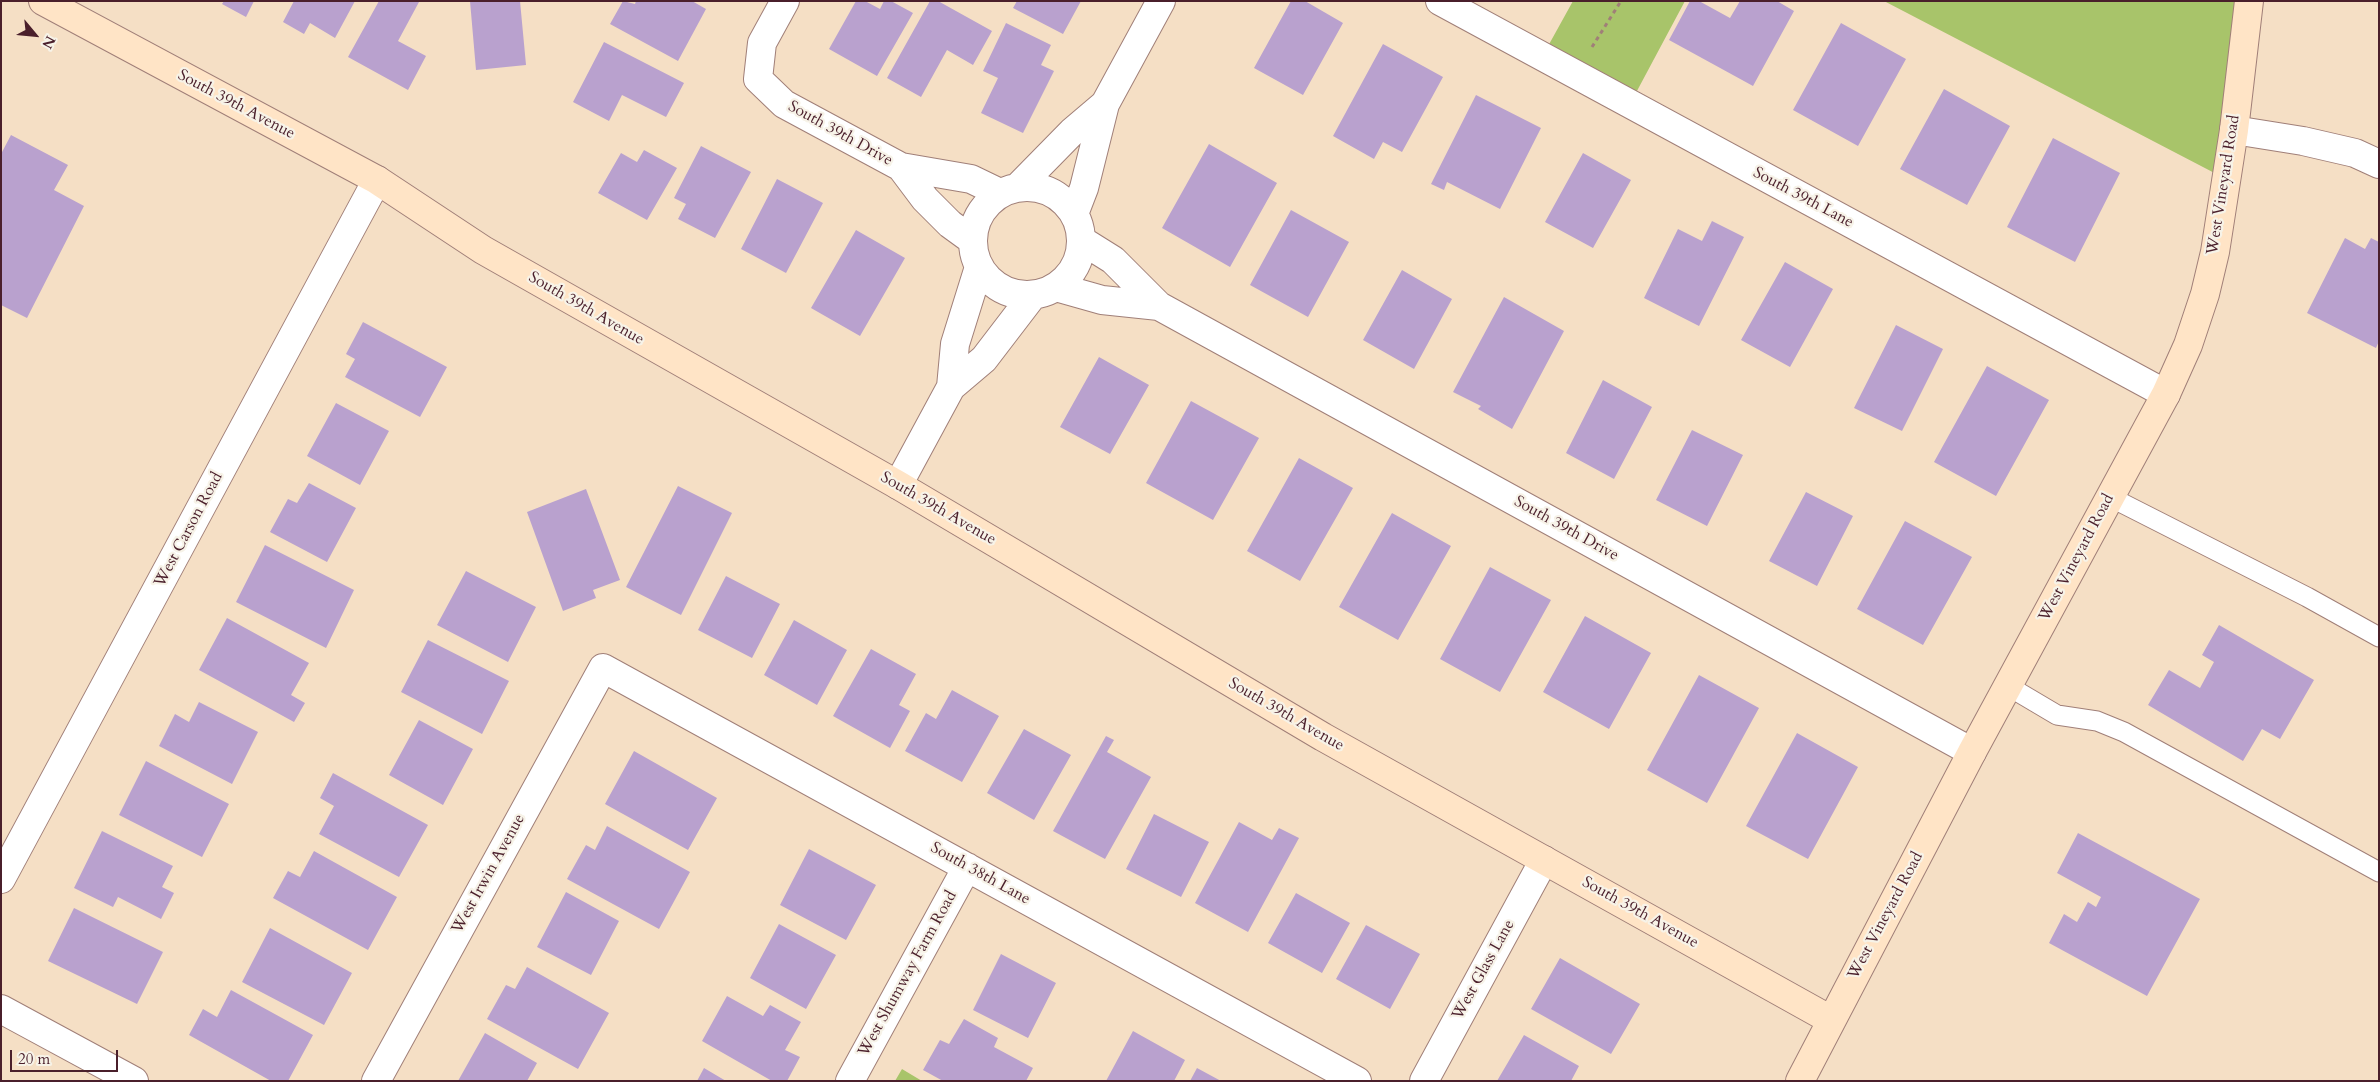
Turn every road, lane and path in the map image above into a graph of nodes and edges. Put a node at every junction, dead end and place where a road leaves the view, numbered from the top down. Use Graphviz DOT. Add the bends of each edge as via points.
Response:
graph roads {
  1 [pos="43,1"];
  2 [pos="785,1"];
  3 [pos="1161,1"];
  4 [pos="1440,1"];
  5 [pos="1621,1"];
  6 [pos="2249,1"];
  7 [pos="1576,76"];
  8 [pos="1106,104"];
  9 [pos="2234,130"];
  10 [pos="2379,164"];
  11 [pos="901,167"];
  12 [pos="377,180"];
  13 [pos="1009,190"];
  14 [pos="1074,214"];
  15 [pos="972,240"];
  16 [pos="1081,240"];
  17 [pos="978,267"];
  18 [pos="1045,291"];
  19 [pos="1159,306"];
  20 [pos="951,387"];
  21 [pos="2166,394"];
  22 [pos="898,486"];
  23 [pos="2110,497"];
  24 [pos="2379,637"];
  25 [pos="603,668"];
  26 [pos="2008,686"];
  27 [pos="1972,752"];
  28 [pos="1544,860"];
  29 [pos="966,867"];
  30 [pos="2379,872"];
  31 [pos="1,879"];
  32 [pos="1,1008"];
  33 [pos="1832,1020"];
  34 [pos="134,1081"];
  35 [pos="376,1081"];
  36 [pos="850,1081"];
  37 [pos="1357,1081"];
  38 [pos="1424,1081"];
  39 [pos="1800,1081"];
  1 -- 12 [label="street, South 39th Avenue"];
  2 -- 11 [label="street, South 39th Drive" via="762,43 758,79 784,104"];
  3 -- 8 [label="street"];
  4 -- 7 [label="street, South 39th Lane"];
  5 -- 7 [label="path"];
  6 -- 9 [label="street, West Vineyard Road"];
  7 -- 21 [label="street, South 39th Lane"];
  8 -- 13 [label="street"];
  8 -- 14 [label="street"];
  9 -- 10 [label="street" via="2355,153"];
  9 -- 21 [label="street, West Vineyard Road" via="2215,252 2205,294 2188,345"];
  11 -- 13 [label="street, South 39th Drive"];
  11 -- 15 [label="street, South 39th Drive" via="925,199"];
  12 -- 22 [label="street, South 39th Avenue" via="483,250"];
  12 -- 31 [label="street, West Carson Road"];
  13 -- 14 [label="street" via="1034,187 1050,192 1064,201"];
  13 -- 15 [label="street" via="985,205 976,221"];
  14 -- 16 [label="street"];
  15 -- 17 [label="street"];
  16 -- 18 [label="street" via="1075,267 1067,278"];
  16 -- 19 [label="street, South 39th Drive" via="1112,260"];
  17 -- 18 [label="street" via="1001,290 1017,295"];
  17 -- 20 [label="street" via="955,344"];
  18 -- 19 [label="street, South 39th Drive"];
  18 -- 20 [label="street" via="984,359"];
  19 -- 27 [label="street, South 39th Drive"];
  20 -- 22 [label="street"];
  21 -- 23 [label="street, West Vineyard Road"];
  22 -- 28 [label="street, South 39th Avenue" via="1323,737"];
  23 -- 24 [label="lane"];
  23 -- 26 [label="street, West Vineyard Road"];
  25 -- 29 [label="street, South 38th Lane"];
  25 -- 35 [label="street, West Irwin Avenue"];
  26 -- 27 [label="street, West Vineyard Road"];
  26 -- 30 [label="lane" via="2057,715 2097,722 2124,732"];
  27 -- 33 [label="street, West Vineyard Road"];
  28 -- 33 [label="street, South 39th Avenue"];
  28 -- 38 [label="street, West Glass Lane"];
  29 -- 36 [label="street, West Shumway Farm Road"];
  29 -- 37 [label="street, South 38th Lane"];
  32 -- 34 [label="street"];
  33 -- 39 [label="street, West Vineyard Road"];
}
